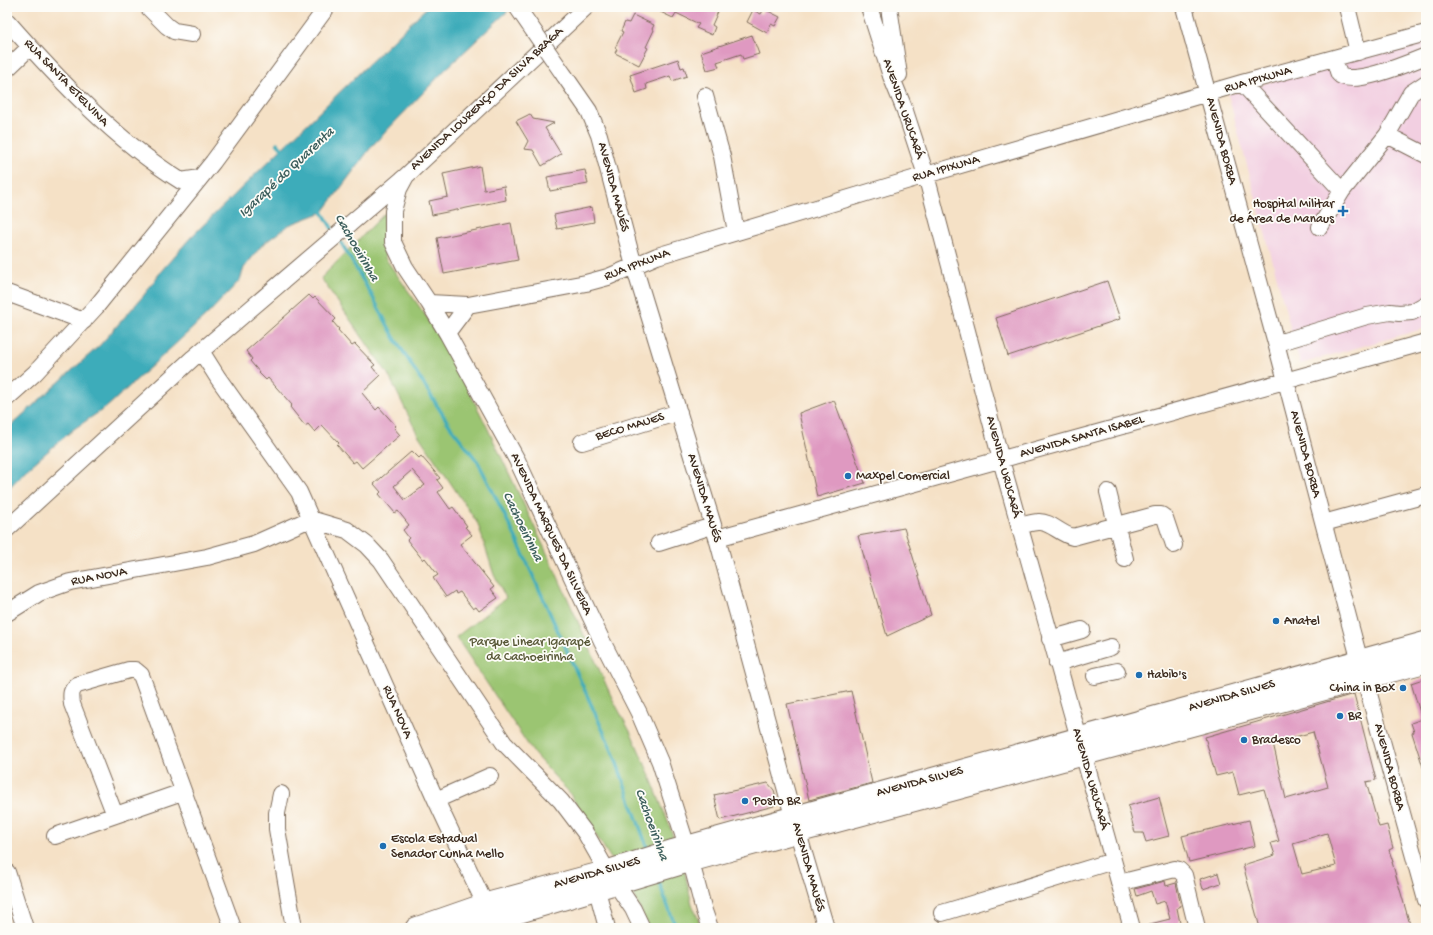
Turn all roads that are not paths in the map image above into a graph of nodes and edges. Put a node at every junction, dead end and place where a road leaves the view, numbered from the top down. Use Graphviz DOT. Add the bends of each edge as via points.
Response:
graph roads {
  1 [pos="148,7"];
  2 [pos="327,7"];
  3 [pos="517,7"];
  4 [pos="586,7"];
  5 [pos="869,7"];
  6 [pos="889,7"];
  7 [pos="1184,7"];
  8 [pos="1195,7"];
  9 [pos="1347,7"];
  10 [pos="7,21"];
  11 [pos="1426,33"];
  12 [pos="192,34"];
  13 [pos="30,47"];
  14 [pos="1358,52"];
  15 [pos="1426,56"];
  16 [pos="1334,59"];
  17 [pos="7,69"];
  18 [pos="1426,83"];
  19 [pos="1242,84"];
  20 [pos="1213,92"];
  21 [pos="705,96"];
  22 [pos="904,108"];
  23 [pos="1387,135"];
  24 [pos="1426,155"];
  25 [pos="926,175"];
  26 [pos="406,176"];
  27 [pos="200,178"];
  28 [pos="1342,191"];
  29 [pos="1320,227"];
  30 [pos="736,232"];
  31 [pos="634,266"];
  32 [pos="7,293"];
  33 [pos="429,303"];
  34 [pos="1426,304"];
  35 [pos="468,305"];
  36 [pos="84,321"];
  37 [pos="447,333"];
  38 [pos="1284,341"];
  39 [pos="1426,342"];
  40 [pos="201,351"];
  41 [pos="1290,380"];
  42 [pos="7,398"];
  43 [pos="678,412"];
  44 [pos="582,442"];
  45 [pos="1000,460"];
  46 [pos="1108,492"];
  47 [pos="1426,495"];
  48 [pos="310,519"];
  49 [pos="1331,521"];
  50 [pos="1116,525"];
  51 [pos="1019,526"];
  52 [pos="7,529"];
  53 [pos="714,532"];
  54 [pos="659,543"];
  55 [pos="1174,545"];
  56 [pos="1125,559"];
  57 [pos="7,613"];
  58 [pos="1082,630"];
  59 [pos="1050,639"];
  60 [pos="1426,642"];
  61 [pos="1110,647"];
  62 [pos="1426,662"];
  63 [pos="1057,663"];
  64 [pos="1367,668"];
  65 [pos="1117,671"];
  66 [pos="1095,676"];
  67 [pos="1081,747"];
  68 [pos="490,776"];
  69 [pos="182,792"];
  70 [pos="281,794"];
  71 [pos="436,800"];
  72 [pos="115,814"];
  73 [pos="796,824"];
  74 [pos="55,836"];
  75 [pos="683,856"];
  76 [pos="1113,861"];
  77 [pos="1426,861"];
  78 [pos="7,872"];
  79 [pos="616,876"];
  80 [pos="1119,883"];
  81 [pos="597,890"];
  82 [pos="1426,900"];
  83 [pos="942,913"];
  84 [pos="491,918"];
  85 [pos="25,928"];
  86 [pos="232,928"];
  87 [pos="294,928"];
  88 [pos="416,928"];
  89 [pos="467,928"];
  90 [pos="607,928"];
  91 [pos="642,928"];
  92 [pos="710,928"];
  93 [pos="826,928"];
  94 [pos="1132,928"];
  95 [pos="1197,928"];
  1 -- 12 [label="street" via="174,31"];
  2 -- 27 [label="street"];
  3 -- 31 [label="street, AVENIDA MAUÉS, bridge" via="589,111 600,135"];
  4 -- 26 [label="street, AVENIDA LOURENÇO DA SILVA BRAGA"];
  5 -- 22 [label="street, AVENIDA URUCARÁ"];
  6 -- 22 [label="street"];
  7 -- 20 [label="street, AVENIDA BORBA"];
  8 -- 20 [label="street, AVENIDA BORBA"];
  9 -- 14 [label="street"];
  10 -- 13 [label="street, RUA SANTA ETELVINA"];
  11 -- 14 [label="street, RUA IPIXUNA"];
  13 -- 17 [label="street"];
  13 -- 27 [label="street, RUA SANTA ETELVINA" via="107,126 182,181"];
  14 -- 16 [label="street, RUA IPIXUNA"];
  15 -- 16 [label="street" via="1356,78 1346,78 1339,74"];
  16 -- 19 [label="street, RUA IPIXUNA"];
  18 -- 23 [label="street" via="1411,93"];
  19 -- 20 [label="street, RUA IPIXUNA"];
  19 -- 28 [label="street"];
  20 -- 25 [label="street, RUA IPIXUNA"];
  20 -- 38 [label="street, AVENIDA BORBA"];
  20 -- 41 [label="street, AVENIDA BORBA"];
  21 -- 30 [label="street" via="722,156"];
  22 -- 25 [label="street, AVENIDA URUCARÁ"];
  23 -- 24 [label="street"];
  23 -- 28 [label="street"];
  25 -- 30 [label="street, RUA IPIXUNA"];
  25 -- 45 [label="street, AVENIDA URUCARÁ"];
  26 -- 33 [label="street, AVENIDA MARQUES DA SILVEIRA" via="392,211 393,242 405,267"];
  26 -- 40 [label="street, AVENIDA LOURENÇO DA SILVA BRAGA"];
  27 -- 36 [label="street"];
  28 -- 29 [label="street"];
  30 -- 31 [label="street, RUA IPIXUNA" via="657,256"];
  31 -- 35 [label="street, RUA IPIXUNA" via="586,283"];
  31 -- 43 [label="street, AVENIDA MAUÉS"];
  32 -- 36 [label="street"];
  33 -- 35 [label="street, RUA IPIXUNA"];
  33 -- 37 [label="street, AVENIDA MARQUES DA SILVEIRA"];
  34 -- 38 [label="street" via="1412,312 1367,316"];
  35 -- 37 [label="street"];
  36 -- 42 [label="street" via="35,373"];
  37 -- 75 [label="street, AVENIDA MARQUES DA SILVEIRA" via="517,460 602,641 639,712 660,762"];
  38 -- 41 [label="street, AVENIDA BORBA"];
  39 -- 41 [label="street, AVENIDA SANTA ISABEL"];
  40 -- 48 [label="street, RUA NOVA" via="299,492"];
  40 -- 52 [label="street, AVENIDA LOURENÇO DA SILVA BRAGA"];
  41 -- 45 [label="street, AVENIDA SANTA ISABEL"];
  41 -- 49 [label="street, AVENIDA BORBA"];
  41 -- 64 [label="street, AVENIDA BORBA"];
  43 -- 44 [label="street, BECO MAUES"];
  43 -- 53 [label="street, AVENIDA MAUÉS"];
  45 -- 51 [label="street, AVENIDA URUCARÁ"];
  45 -- 53 [label="street, AVENIDA SANTA ISABEL"];
  46 -- 50 [label="street"];
  47 -- 49 [label="street"];
  48 -- 57 [label="street, RUA NOVA" via="254,544 207,557 70,582 39,593"];
  48 -- 71 [label="street, RUA NOVA"];
  48 -- 79 [label="street" via="347,530 367,545 380,560 504,743 561,801"];
  49 -- 64 [label="street, AVENIDA BORBA"];
  50 -- 51 [label="street" via="1073,537 1065,535 1049,524 1038,522"];
  50 -- 55 [label="street" via="1161,515 1165,518"];
  50 -- 56 [label="street"];
  51 -- 59 [label="street, AVENIDA URUCARÁ"];
  53 -- 54 [label="street, AVENIDA SANTA ISABEL"];
  53 -- 73 [label="street, AVENIDA MAUÉS"];
  58 -- 59 [label="street"];
  59 -- 63 [label="street, AVENIDA URUCARÁ"];
  60 -- 64 [label="main road, AVENIDA SILVES"];
  61 -- 63 [label="street"];
  62 -- 64 [label="main road, AVENIDA SILVES"];
  63 -- 67 [label="street, AVENIDA URUCARÁ"];
  64 -- 67 [label="main road, AVENIDA SILVES"];
  64 -- 77 [label="street, AVENIDA BORBA"];
  64 -- 82 [label="street, AVENIDA BORBA"];
  65 -- 66 [label="street"];
  67 -- 73 [label="main road, AVENIDA SILVES"];
  67 -- 76 [label="street, AVENIDA URUCARÁ"];
  68 -- 71 [label="street"];
  69 -- 72 [label="street"];
  69 -- 72 [label="street" via="139,672 129,670 77,685 72,690 72,704"];
  69 -- 86 [label="street"];
  70 -- 87 [label="street" via="276,813 277,830"];
  71 -- 84 [label="street, RUA NOVA"];
  72 -- 74 [label="street"];
  73 -- 75 [label="main road, AVENIDA SILVES"];
  73 -- 93 [label="street, AVENIDA MAUÉS"];
  75 -- 79 [label="main road, AVENIDA SILVES"];
  75 -- 92 [label="street, AVENIDA MARQUES DA SILVEIRA"];
  76 -- 80 [label="street, AVENIDA URUCARÁ"];
  76 -- 83 [label="street"];
  78 -- 85 [label="street"];
  79 -- 81 [label="main road, AVENIDA SILVES"];
  79 -- 84 [label="main road, AVENIDA SILVES"];
  79 -- 91 [label="street"];
  80 -- 94 [label="street, AVENIDA URUCARÁ"];
  80 -- 95 [label="street" via="1179,870 1184,875"];
  81 -- 84 [label="main road, AVENIDA SILVES"];
  81 -- 90 [label="street"];
  84 -- 88 [label="main road, AVENIDA SILVES"];
  84 -- 89 [label="main road, AVENIDA SILVES"];
}
